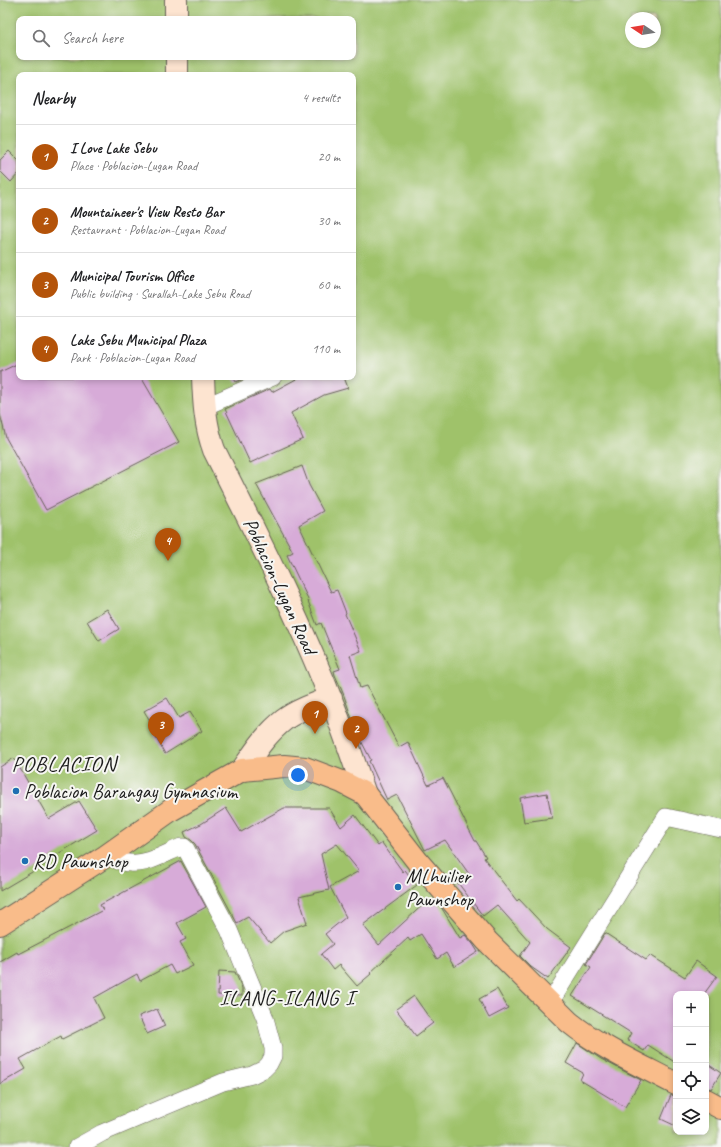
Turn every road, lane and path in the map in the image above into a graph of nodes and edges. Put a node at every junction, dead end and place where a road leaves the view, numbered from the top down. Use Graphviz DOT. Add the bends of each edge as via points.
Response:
graph roads {
  1 [pos="176,0"];
  2 [pos="176,16"];
  3 [pos="177,60"];
  4 [pos="177,72"];
  5 [pos="203,380"];
  6 [pos="266,380"];
  7 [pos="204,407"];
  8 [pos="331,698"];
  9 [pos="242,770"];
  10 [pos="365,794"];
  11 [pos="721,828"];
  12 [pos="106,856"];
  13 [pos="0,924"];
  14 [pos="550,1003"];
  15 [pos="673,1082"];
  16 [pos="709,1102"];
  17 [pos="721,1108"];
  18 [pos="77,1147"];
  1 -- 2 [label="main road"];
  3 -- 4 [label="main road"];
  5 -- 7 [label="main road, Poblacion-Lugan Road"];
  6 -- 7 [label="street"];
  7 -- 8 [label="main road, Poblacion-Lugan Road" via="214,450 271,564"];
  8 -- 9 [label="main road" via="284,720 260,745"];
  8 -- 10 [label="main road, Poblacion-Lugan Road"];
  9 -- 10 [label="main road" via="284,766 305,768"];
  9 -- 12 [label="main road" via="171,810"];
  10 -- 14 [label="main road" via="418,862 488,941"];
  11 -- 14 [label="street" via="666,817"];
  12 -- 13 [label="main road"];
  12 -- 18 [label="street" via="131,864 141,863 181,847 186,849 229,930 265,1018 273,1056 264,1069 252,1075 223,1082 102,1133"];
  14 -- 15 [label="main road" via="584,1034"];
  16 -- 17 [label="main road"];
}
